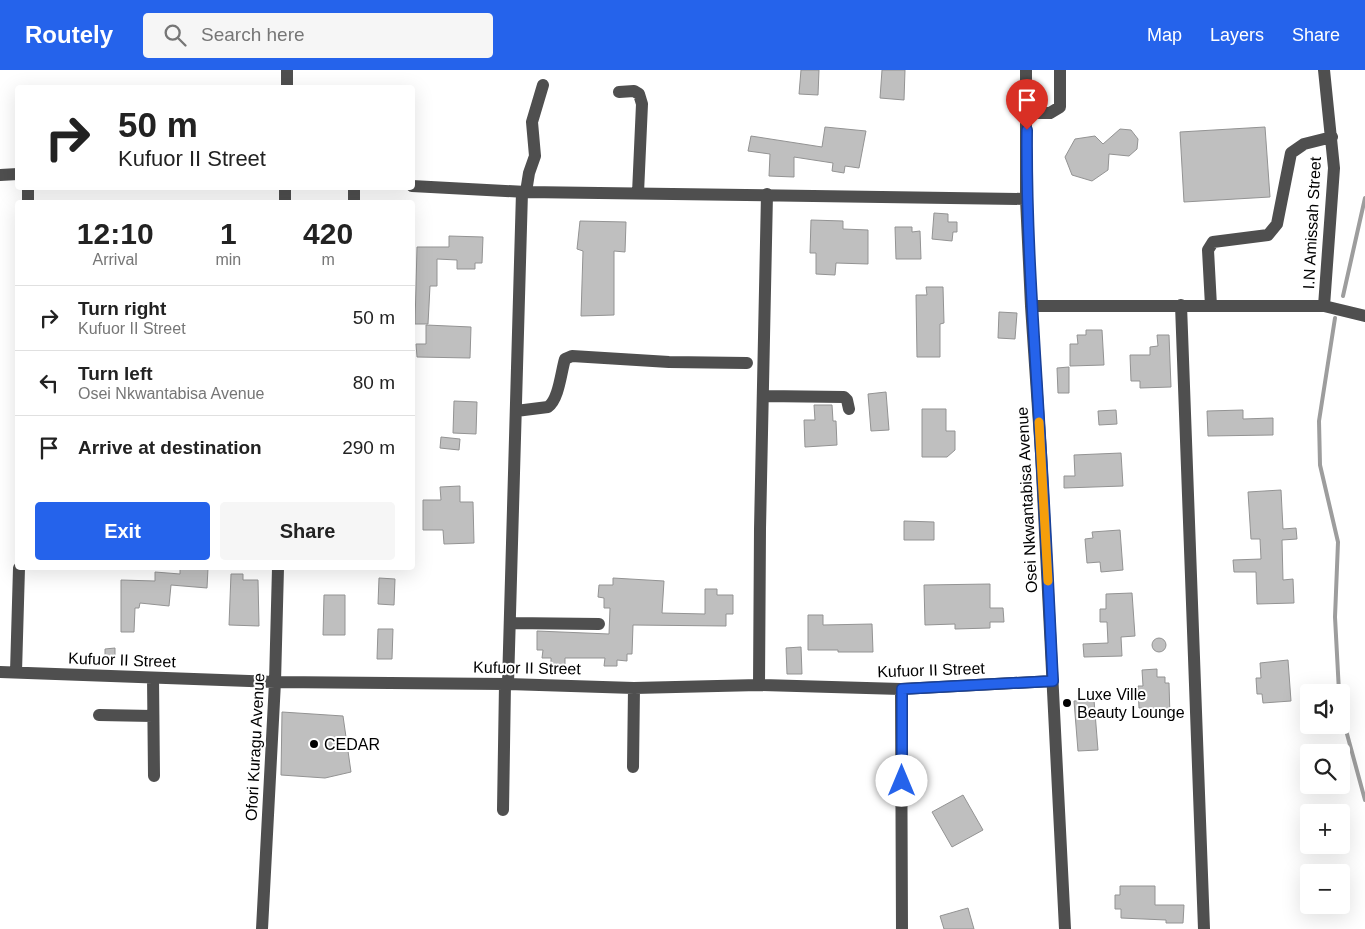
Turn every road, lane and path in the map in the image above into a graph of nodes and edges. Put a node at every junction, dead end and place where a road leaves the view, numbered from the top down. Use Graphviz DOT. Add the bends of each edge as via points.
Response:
graph roads {
  1 [pos="287,70"];
  2 [pos="1026,70"];
  3 [pos="1060,70"];
  4 [pos="1324,70"];
  5 [pos="286,85"];
  6 [pos="543,85"];
  7 [pos="619,92"];
  8 [pos="1027,113"];
  9 [pos="1332,137"];
  10 [pos="15,174"];
  11 [pos="0,175"];
  12 [pos="415,186"];
  13 [pos="524,192"];
  14 [pos="638,193"];
  15 [pos="767,194"];
  16 [pos="1026,199"];
  17 [pos="1181,305"];
  18 [pos="1031,306"];
  19 [pos="1211,306"];
  20 [pos="1324,306"];
  21 [pos="1365,316"];
  22 [pos="747,363"];
  23 [pos="764,396"];
  24 [pos="849,409"];
  25 [pos="516,411"];
  26 [pos="19,570"];
  27 [pos="278,570"];
  28 [pos="510,623"];
  29 [pos="599,624"];
  30 [pos="0,672"];
  31 [pos="16,672"];
  32 [pos="153,678"];
  33 [pos="1053,681"];
  34 [pos="275,682"];
  35 [pos="506,684"];
  36 [pos="759,685"];
  37 [pos="634,688"];
  38 [pos="902,689"];
  39 [pos="99,715"];
  40 [pos="153,716"];
  41 [pos="633,767"];
  42 [pos="154,776"];
  43 [pos="503,810"];
  44 [pos="262,929"];
  45 [pos="902,929"];
  46 [pos="1065,929"];
  47 [pos="1204,929"];
  1 -- 5 [label="street"];
  2 -- 8 [label="street, Osei Nkwantabisa Avenue"];
  3 -- 8 [label="street" via="1060,108 1050,113"];
  4 -- 9 [label="street, I.N Amissah Street"];
  6 -- 13 [label="street" via="532,122 536,156"];
  7 -- 14 [label="street" via="634,90 642,104"];
  8 -- 16 [label="street, Osei Nkwantabisa Avenue"];
  9 -- 19 [label="street" via="1304,144 1291,153 1277,224 1268,235 1210,245"];
  9 -- 20 [label="street, I.N Amissah Street" via="1334,168"];
  10 -- 11 [label="street"];
  12 -- 13 [label="street"];
  13 -- 14 [label="street"];
  13 -- 25 [label="street"];
  14 -- 15 [label="street"];
  15 -- 16 [label="street"];
  15 -- 23 [label="street"];
  16 -- 18 [label="street, Osei Nkwantabisa Avenue"];
  17 -- 18 [label="street"];
  17 -- 19 [label="street"];
  17 -- 47 [label="street"];
  18 -- 33 [label="street, Osei Nkwantabisa Avenue"];
  19 -- 20 [label="street"];
  20 -- 21 [label="street, I.N Amissah Street"];
  22 -- 25 [label="street" via="572,356 565,359 552,404"];
  23 -- 24 [label="street" via="844,397"];
  23 -- 36 [label="street"];
  25 -- 28 [label="street"];
  26 -- 31 [label="street"];
  27 -- 34 [label="street, Ofori Kuragu Avenue"];
  28 -- 29 [label="street"];
  28 -- 35 [label="street"];
  30 -- 31 [label="street, Kufuor II Street"];
  31 -- 32 [label="street, Kufuor II Street"];
  32 -- 34 [label="street, Kufuor II Street"];
  32 -- 40 [label="street"];
  33 -- 38 [label="street, Kufuor II Street"];
  33 -- 46 [label="street, Osei Nkwantabisa Avenue"];
  34 -- 35 [label="street, Kufuor II Street"];
  34 -- 44 [label="street, Ofori Kuragu Avenue"];
  35 -- 37 [label="street, Kufuor II Street"];
  35 -- 43 [label="street"];
  36 -- 37 [label="street, Kufuor II Street"];
  36 -- 38 [label="street, Kufuor II Street"];
  37 -- 41 [label="street"];
  38 -- 45 [label="street"];
  39 -- 40 [label="street"];
  40 -- 42 [label="street"];
}
